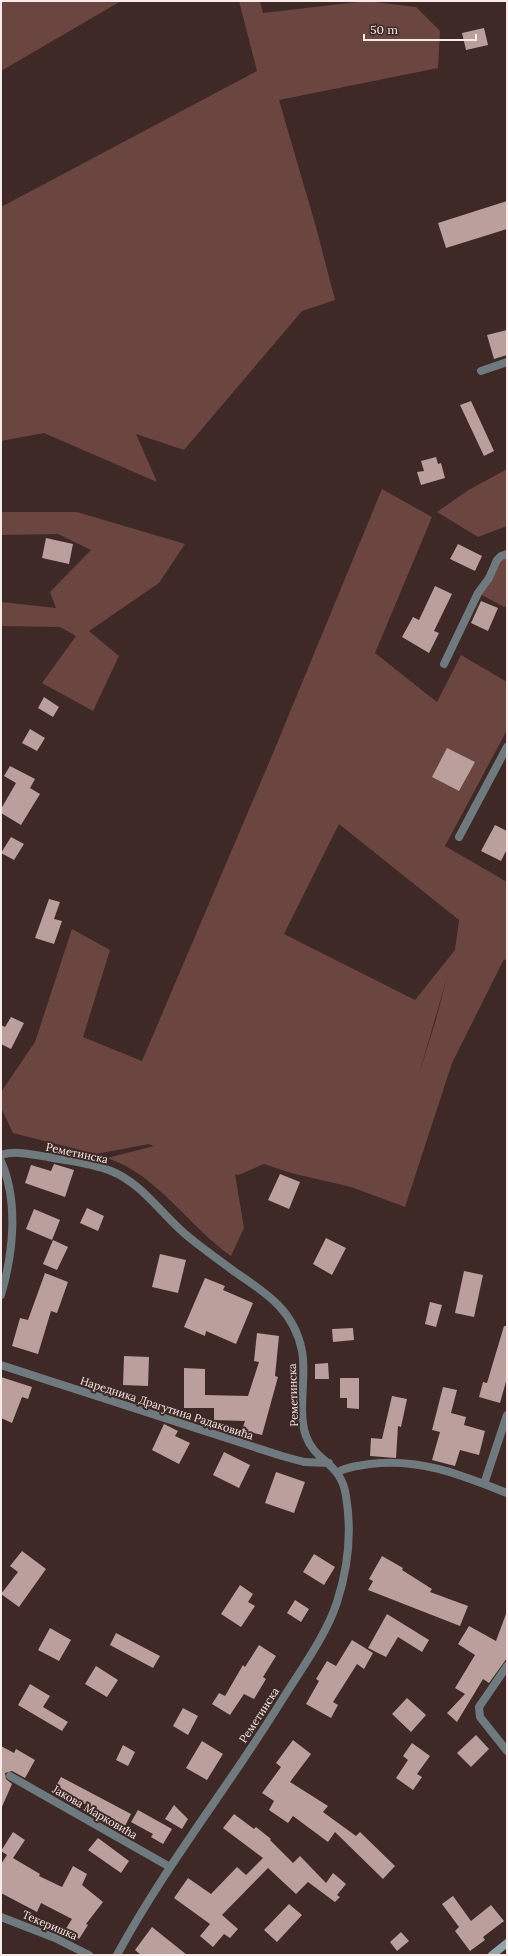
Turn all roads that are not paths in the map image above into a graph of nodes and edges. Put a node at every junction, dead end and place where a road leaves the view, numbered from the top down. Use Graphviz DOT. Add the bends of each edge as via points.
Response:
graph roads {
  1 [pos="507,362"];
  2 [pos="482,371"];
  3 [pos="507,554"];
  4 [pos="444,664"];
  5 [pos="507,747"];
  6 [pos="459,837"];
  7 [pos="1,1156"];
  8 [pos="1,1162"];
  9 [pos="1,1295"];
  10 [pos="1,1365"];
  11 [pos="507,1415"];
  12 [pos="329,1463"];
  13 [pos="338,1472"];
  14 [pos="484,1484"];
  15 [pos="507,1493"];
  16 [pos="507,1666"];
  17 [pos="507,1751"];
  18 [pos="10,1776"];
  19 [pos="170,1867"];
  20 [pos="1,1917"];
  21 [pos="507,1943"];
  22 [pos="89,1955"];
  23 [pos="117,1955"];
  24 [pos="492,1955"];
  1 -- 2 [label="street"];
  3 -- 4 [label="street" via="497,560 489,578 478,593"];
  5 -- 6 [label="street"];
  7 -- 12 [label="street, Реметинска" via="12,1152 32,1154 118,1174 137,1188 184,1233 271,1297 292,1324 302,1353 305,1434 315,1450"];
  8 -- 9 [label="street" via="10,1194 11,1239"];
  10 -- 12 [label="street, Наредника Драгутина Радаковића" via="282,1456 304,1462"];
  11 -- 14 [label="street"];
  12 -- 13 [label="street, Реметинска"];
  13 -- 14 [label="street" via="344,1468 371,1464 414,1463 452,1472"];
  13 -- 19 [label="street, Реметинска" via="344,1484 349,1539 346,1565 335,1608 272,1716"];
  14 -- 15 [label="street"];
  16 -- 17 [label="street" via="478,1712"];
  18 -- 19 [label="street, Јакова Марковића"];
  19 -- 23 [label="street, Реметинска"];
  20 -- 22 [label="street, Текеришка"];
  21 -- 24 [label="street"];
}
